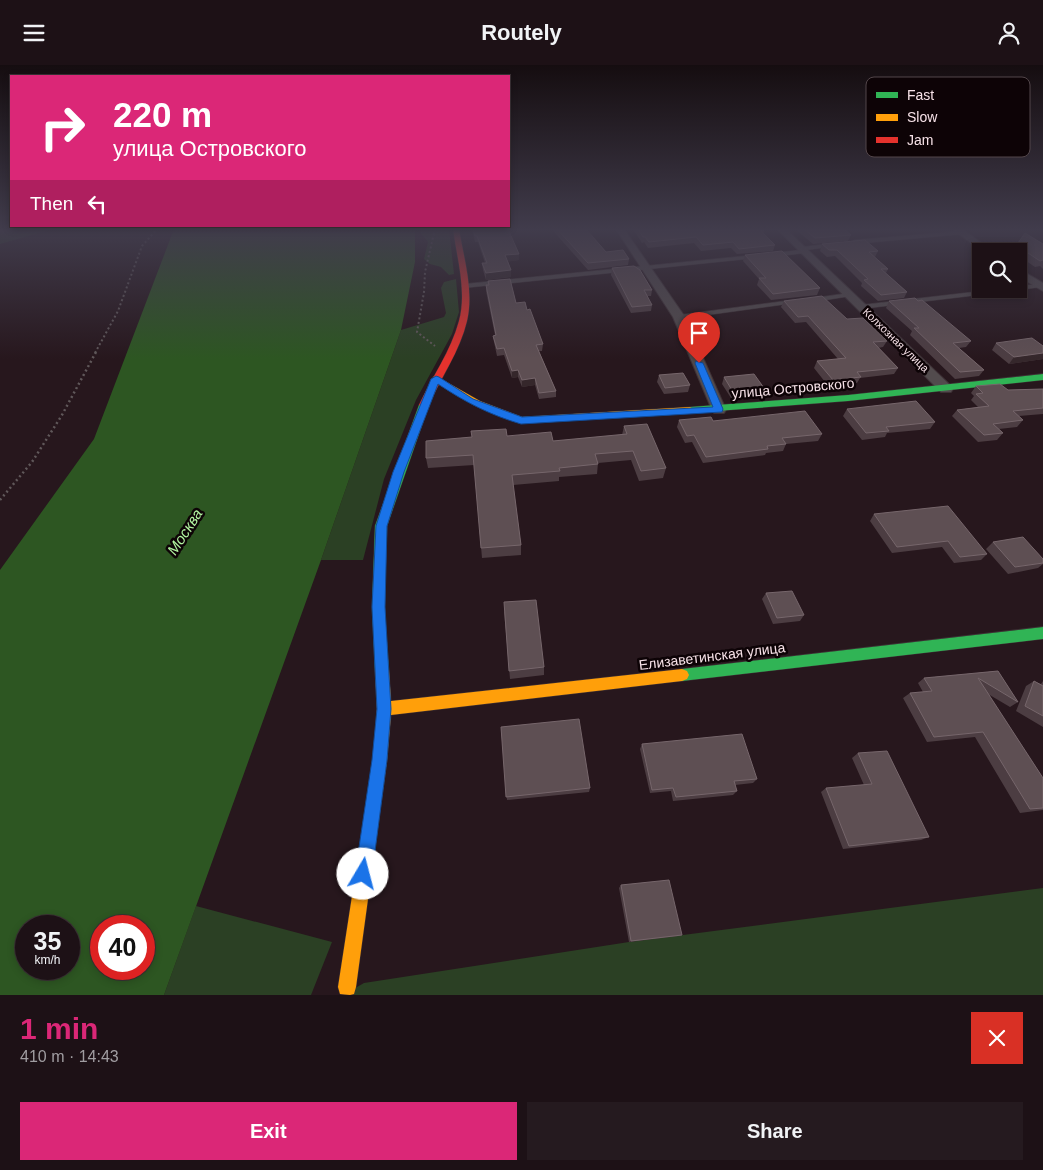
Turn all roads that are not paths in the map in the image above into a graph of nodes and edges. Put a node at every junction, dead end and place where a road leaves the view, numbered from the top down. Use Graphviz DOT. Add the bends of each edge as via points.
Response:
graph roads {
  1 [pos="462,272"];
  2 [pos="610,272"];
  3 [pos="649,272"];
  4 [pos="826,272"];
  5 [pos="1027,277"];
  6 [pos="464,286"];
  7 [pos="1041,287"];
  8 [pos="1027,288"];
  9 [pos="972,294"];
  10 [pos="849,295"];
  11 [pos="861,307"];
  12 [pos="679,317"];
  13 [pos="1043,377"];
  14 [pos="436,379"];
  15 [pos="946,389"];
  16 [pos="719,409"];
  17 [pos="1043,633"];
  18 [pos="384,709"];
  19 [pos="347,987"];
  1 -- 6 [label="street"];
  2 -- 6 [label="lane"];
  3 -- 12 [label="street"];
  4 -- 10 [label="street, Колхозная улица"];
  5 -- 7 [label="street"];
  6 -- 14 [label="street" via="463,319"];
  7 -- 8 [label="lane"];
  9 -- 11 [label="lane"];
  10 -- 11 [label="street, Колхозная улица"];
  10 -- 12 [label="lane"];
  11 -- 15 [label="street, Колхозная улица"];
  12 -- 16 [label="street"];
  13 -- 15 [label="street, улица Островского"];
  14 -- 16 [label="street, улица Островского" via="469,401 521,420"];
  14 -- 18 [label="street" via="399,472 382,526 378,607"];
  15 -- 16 [label="street, улица Островского"];
  17 -- 18 [label="street, Елизаветинская улица"];
  18 -- 19 [label="street" via="380,760"];
}
